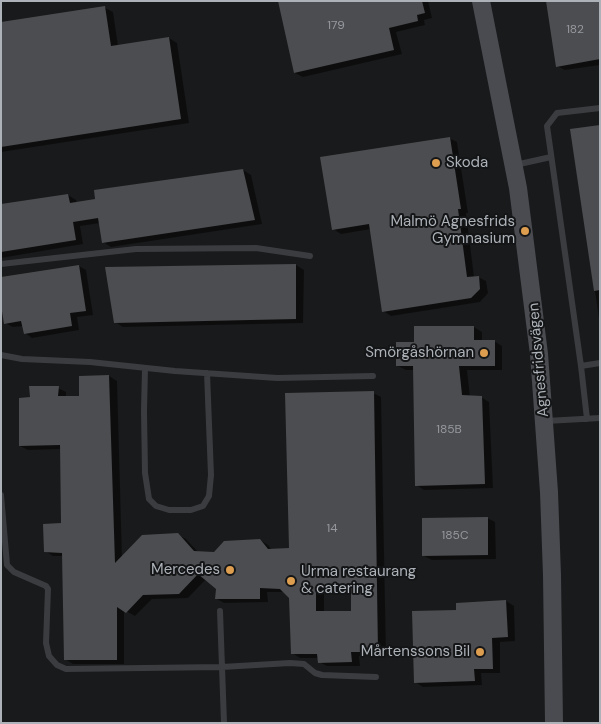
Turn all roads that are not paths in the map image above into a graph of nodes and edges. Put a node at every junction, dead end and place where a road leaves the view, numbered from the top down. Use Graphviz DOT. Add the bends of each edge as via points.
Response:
graph roads {
  1 [pos="481,1"];
  2 [pos="600,108"];
  3 [pos="551,157"];
  4 [pos="514,165"];
  5 [pos="310,256"];
  6 [pos="1,264"];
  7 [pos="1,355"];
  8 [pos="600,363"];
  9 [pos="581,366"];
  10 [pos="145,368"];
  11 [pos="207,373"];
  12 [pos="373,376"];
  13 [pos="600,418"];
  14 [pos="587,419"];
  15 [pos="544,421"];
  16 [pos="1,495"];
  17 [pos="220,611"];
  18 [pos="222,667"];
  19 [pos="376,677"];
  20 [pos="224,723"];
  21 [pos="554,723"];
  1 -- 4 [label="main road, Agnesfridsvägen"];
  2 -- 3 [label="lane" via="557,113 546,126"];
  3 -- 4 [label="lane"];
  3 -- 9 [label="lane"];
  4 -- 15 [label="main road, Agnesfridsvägen" via="525,231"];
  5 -- 6 [label="lane" via="256,248 136,249"];
  7 -- 10 [label="lane"];
  8 -- 9 [label="lane"];
  9 -- 14 [label="lane"];
  10 -- 11 [label="lane"];
  10 -- 11 [label="lane" via="149,498 156,506 170,510 191,510 203,506 209,496"];
  11 -- 12 [label="lane" via="276,378"];
  13 -- 14 [label="lane"];
  14 -- 15 [label="lane"];
  15 -- 21 [label="main road, Agnesfridsvägen" via="552,566"];
  16 -- 18 [label="lane" via="7,565 14,572 48,589 46,643 57,665 66,669"];
  17 -- 18 [label="lane"];
  18 -- 19 [label="lane" via="304,664 322,675"];
  18 -- 20 [label="lane"];
}
